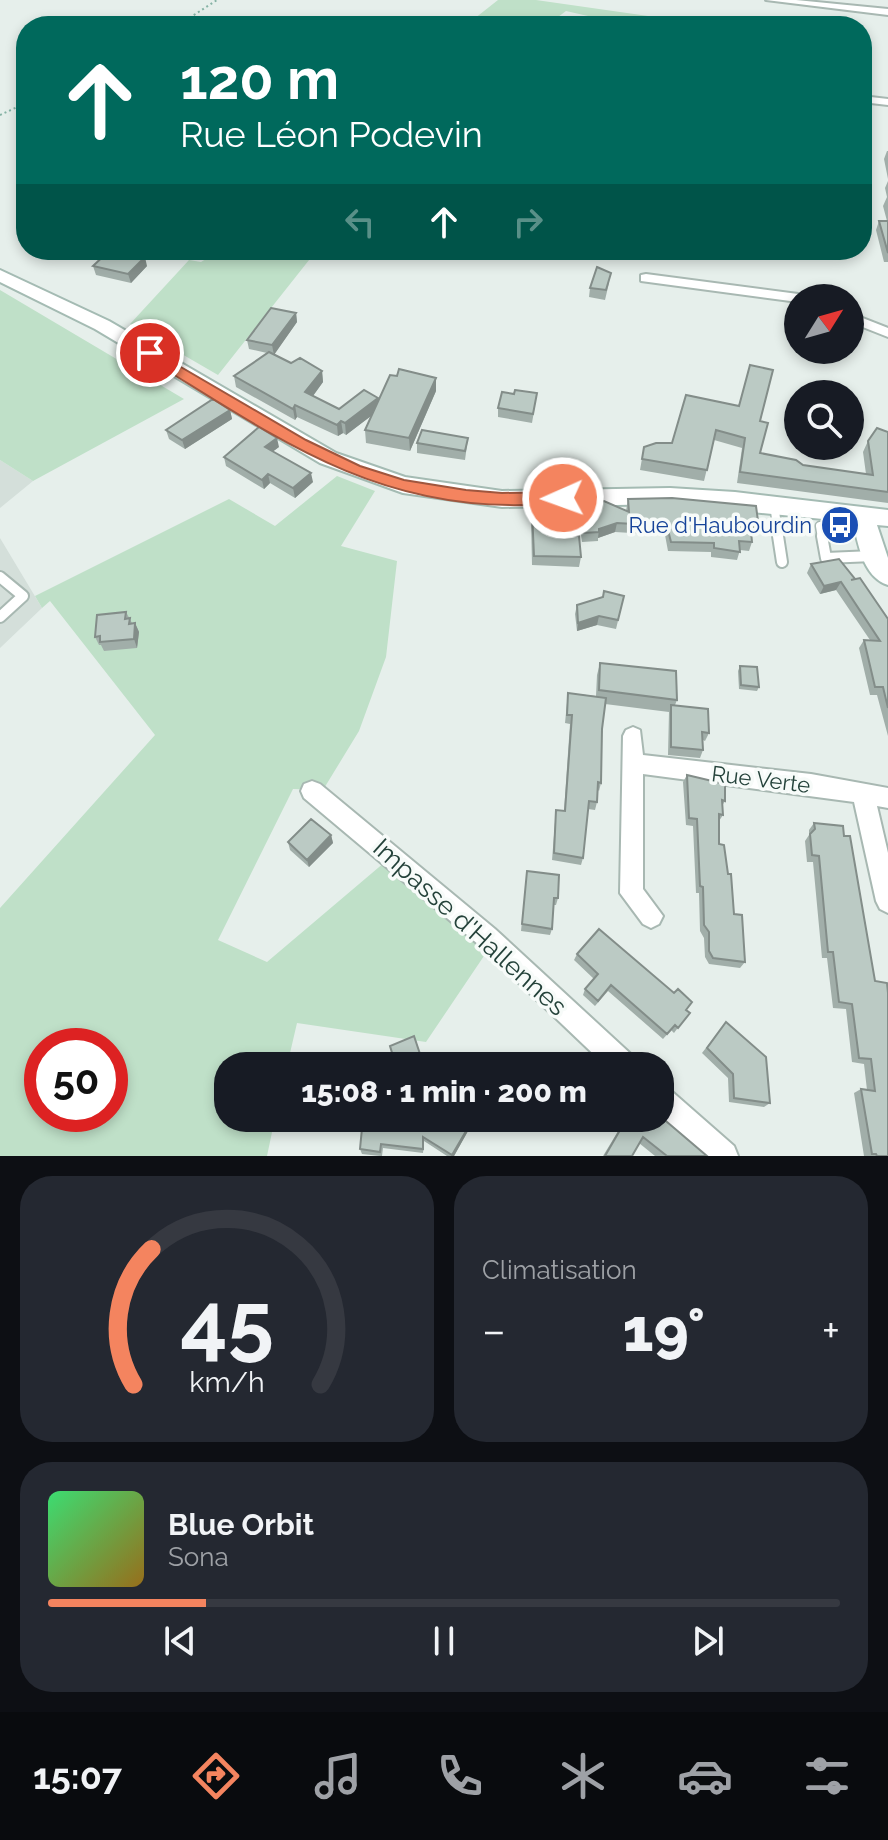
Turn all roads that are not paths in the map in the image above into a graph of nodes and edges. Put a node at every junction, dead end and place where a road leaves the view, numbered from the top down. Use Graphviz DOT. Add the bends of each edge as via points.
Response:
graph roads {
  1 [pos="770,0"];
  2 [pos="888,12"];
  3 [pos="0,276"];
  4 [pos="646,278"];
  5 [pos="784,296"];
  6 [pos="864,323"];
  7 [pos="888,333"];
  8 [pos="774,505"];
  9 [pos="863,516"];
  10 [pos="888,518"];
  11 [pos="820,526"];
  12 [pos="873,556"];
  13 [pos="782,562"];
  14 [pos="888,576"];
  15 [pos="0,577"];
  16 [pos="0,617"];
  17 [pos="633,736"];
  18 [pos="633,763"];
  19 [pos="312,791"];
  20 [pos="863,794"];
  21 [pos="888,798"];
  22 [pos="888,901"];
  23 [pos="651,916"];
  24 [pos="610,1052"];
  25 [pos="674,1111"];
  26 [pos="724,1156"];
  1 -- 2 [label="street"];
  3 -- 8 [label="main road" via="277,430 355,470 403,485 515,500 670,496"];
  4 -- 5 [label="street"];
  6 -- 7 [label="street"];
  8 -- 9 [label="main road"];
  8 -- 13 [label="lane"];
  9 -- 10 [label="main road"];
  9 -- 12 [label="main road"];
  11 -- 12 [label="lane" via="826,558"];
  12 -- 14 [label="main road"];
  15 -- 16 [label="lane" via="23,596"];
  17 -- 18 [label="street"];
  18 -- 20 [label="street, Rue Verte"];
  18 -- 23 [label="street" via="631,893"];
  19 -- 24 [label="street, Impasse d'Hallennes" via="487,937"];
  20 -- 21 [label="street, Rue Verte"];
  20 -- 22 [label="street"];
  25 -- 26 [label="street"];
}
